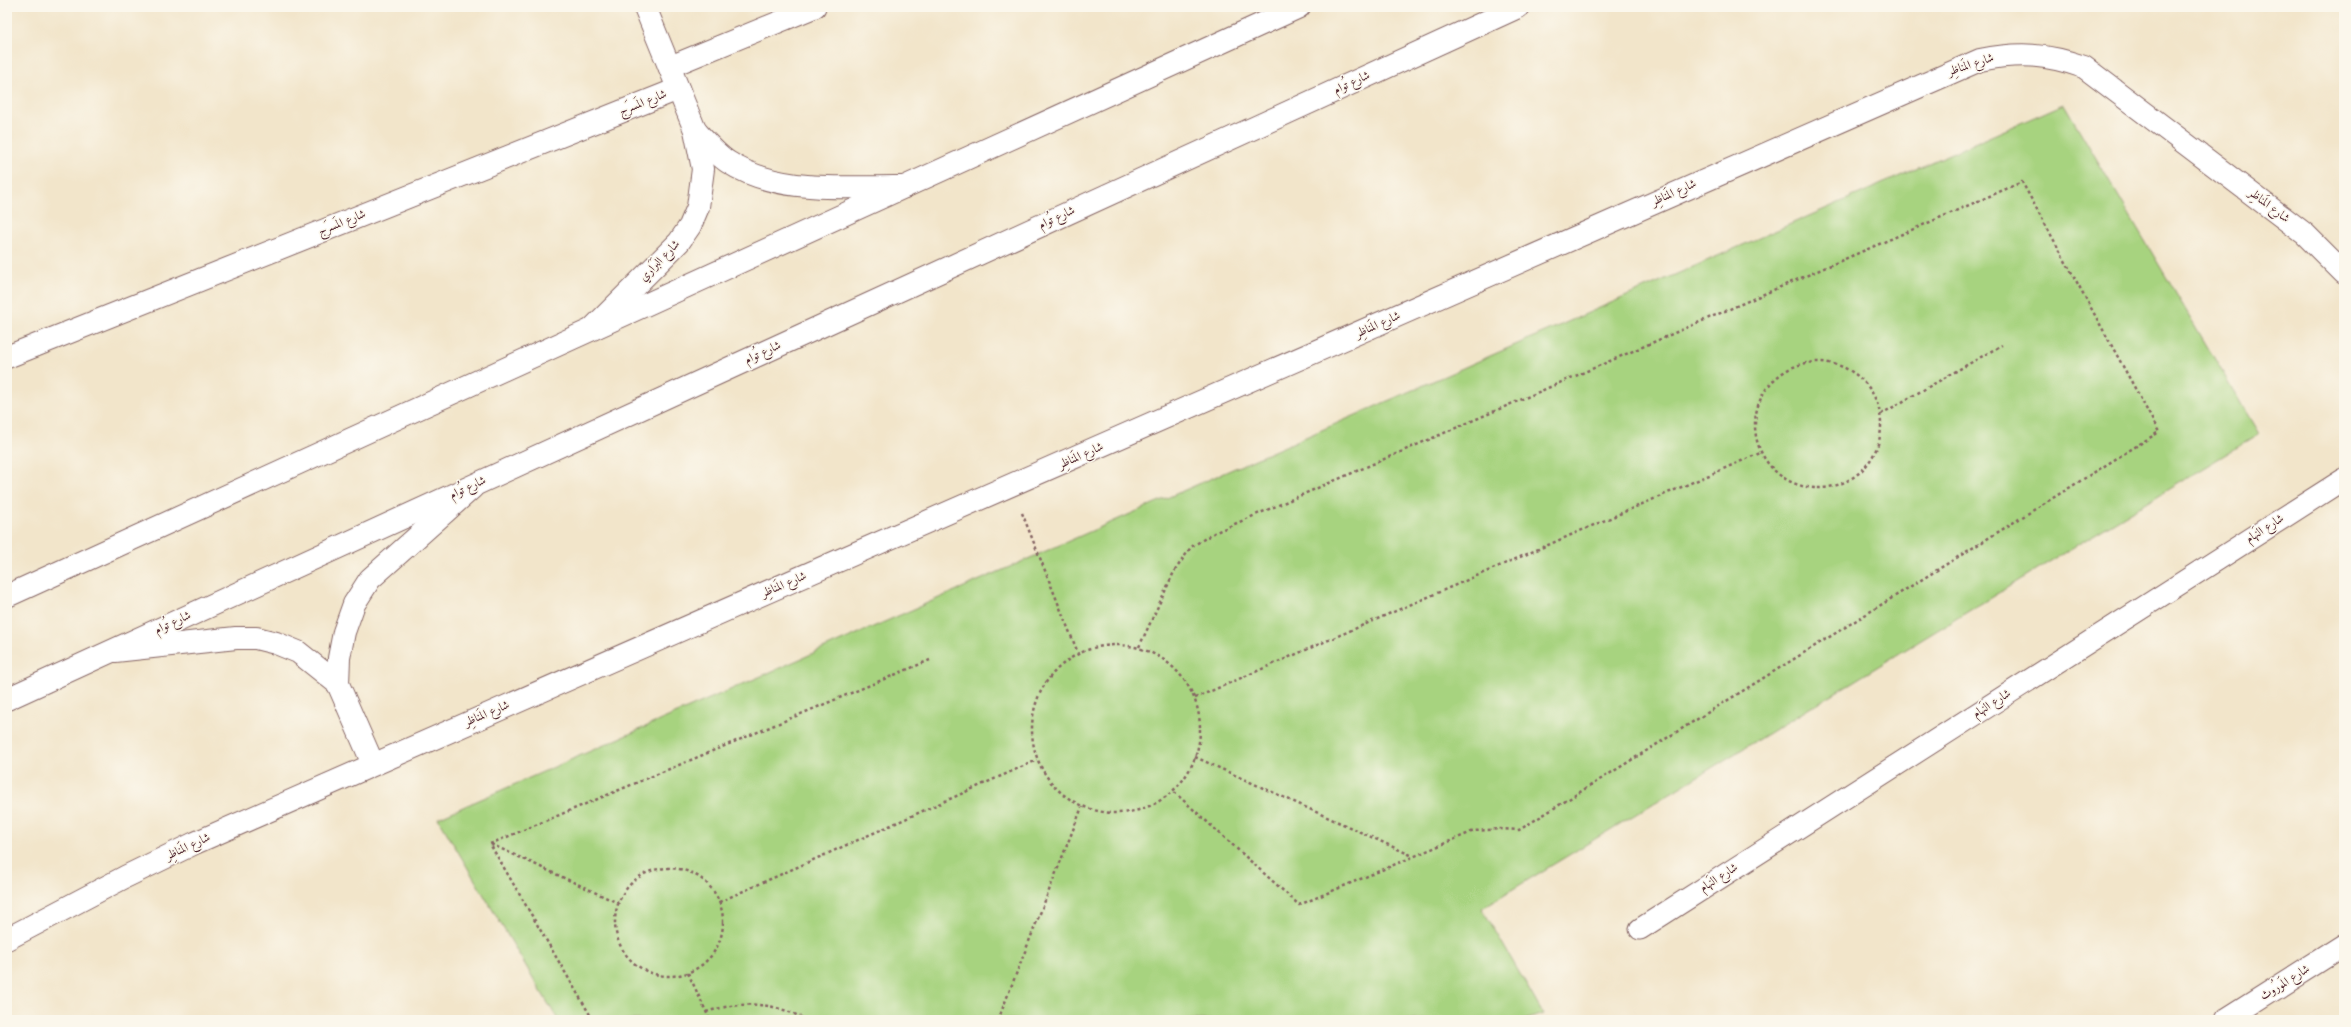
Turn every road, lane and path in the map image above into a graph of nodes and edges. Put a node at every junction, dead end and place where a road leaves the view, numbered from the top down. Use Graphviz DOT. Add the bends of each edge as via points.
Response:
graph roads {
  1 [pos="645,7"];
  2 [pos="815,7"];
  3 [pos="1299,7"];
  4 [pos="1518,7"];
  5 [pos="669,67"];
  6 [pos="678,89"];
  7 [pos="695,130"];
  8 [pos="904,187"];
  9 [pos="2344,273"];
  10 [pos="592,329"];
  11 [pos="2002,345"];
  12 [pos="7,357"];
  13 [pos="1881,414"];
  14 [pos="1760,453"];
  15 [pos="2344,479"];
  16 [pos="478,484"];
  17 [pos="1012,486"];
  18 [pos="7,596"];
  19 [pos="1139,647"];
  20 [pos="110,652"];
  21 [pos="1078,653"];
  22 [pos="930,660"];
  23 [pos="338,684"];
  24 [pos="1195,698"];
  25 [pos="7,699"];
  26 [pos="1195,757"];
  27 [pos="1037,760"];
  28 [pos="373,764"];
  29 [pos="1173,791"];
  30 [pos="1082,807"];
  31 [pos="490,844"];
  32 [pos="1414,856"];
  33 [pos="719,902"];
  34 [pos="618,903"];
  35 [pos="1640,929"];
  36 [pos="7,939"];
  37 [pos="2344,945"];
  38 [pos="688,972"];
  39 [pos="706,1012"];
  40 [pos="593,1020"];
  41 [pos="710,1020"];
  42 [pos="806,1020"];
  43 [pos="998,1020"];
  44 [pos="2226,1020"];
  1 -- 5 [label="street, شارع البَرَاري"];
  2 -- 5 [label="lane"];
  3 -- 8 [label="street"];
  4 -- 16 [label="street, شارع تُوام"];
  5 -- 6 [label="street, شارع البَرَاري"];
  6 -- 7 [label="street, شارع البَرَاري"];
  6 -- 12 [label="street, شارع المَسرَج"];
  7 -- 8 [label="street, شارع البَرَاري" via="726,161 765,180 787,185"];
  7 -- 10 [label="street, شارع البَرَاري" via="703,169 698,207 690,226 679,242"];
  8 -- 10 [label="street"];
  9 -- 17 [label="street, شارع المَناظِر" via="2305,234 2084,67 2059,58 2006,54 1956,69"];
  10 -- 18 [label="street"];
  11 -- 13 [label="path"];
  13 -- 14 [label="path" via="1881,432 1870,460 1854,477 1837,486 1801,487 1785,480 1770,468"];
  13 -- 14 [label="path" via="1875,396 1864,381 1851,370 1834,363 1816,361 1798,364 1782,372 1768,385 1759,400 1755,436"];
  14 -- 24 [label="path"];
  15 -- 35 [label="lane, شارع النَهام"];
  16 -- 20 [label="street, شارع تُوام"];
  16 -- 23 [label="street" via="370,579 354,604 344,632"];
  17 -- 21 [label="path"];
  17 -- 28 [label="street, شارع المَناظِر"];
  19 -- 21 [label="path" via="1118,644 1098,646"];
  19 -- 24 [label="path" via="1157,654 1172,666 1185,680"];
  19 -- 32 [label="path" via="1174,572 1191,547 1214,533 2022,182 2159,432 1519,830 1474,831"];
  20 -- 23 [label="street" via="256,638 298,652"];
  20 -- 25 [label="street, شارع تُوام"];
  21 -- 27 [label="path" via="1061,665 1047,680 1037,699 1032,719 1032,740"];
  22 -- 31 [label="path"];
  23 -- 28 [label="street"];
  24 -- 26 [label="path" via="1200,737"];
  26 -- 29 [label="path" via="1186,775"];
  26 -- 32 [label="path"];
  27 -- 30 [label="path" via="1048,779 1063,796"];
  27 -- 33 [label="path"];
  28 -- 36 [label="street, شارع المَناظِر" via="125,876"];
  29 -- 30 [label="path" via="1151,805 1120,814 1101,813"];
  29 -- 32 [label="path" via="1299,905"];
  30 -- 43 [label="path"];
  31 -- 34 [label="path"];
  31 -- 40 [label="path"];
  33 -- 34 [label="path" via="711,888 699,877 684,870 669,868 653,871 638,878 626,889"];
  33 -- 38 [label="path" via="722,918 721,935 714,951 703,964"];
  34 -- 38 [label="path" via="615,918 616,934 621,948 631,961 643,970 658,975 674,976"];
  37 -- 44 [label="street, شارع المَورُوث"];
  38 -- 39 [label="path"];
  39 -- 41 [label="path"];
  39 -- 42 [label="path" via="728,1005 751,1004 774,1006"];
}
